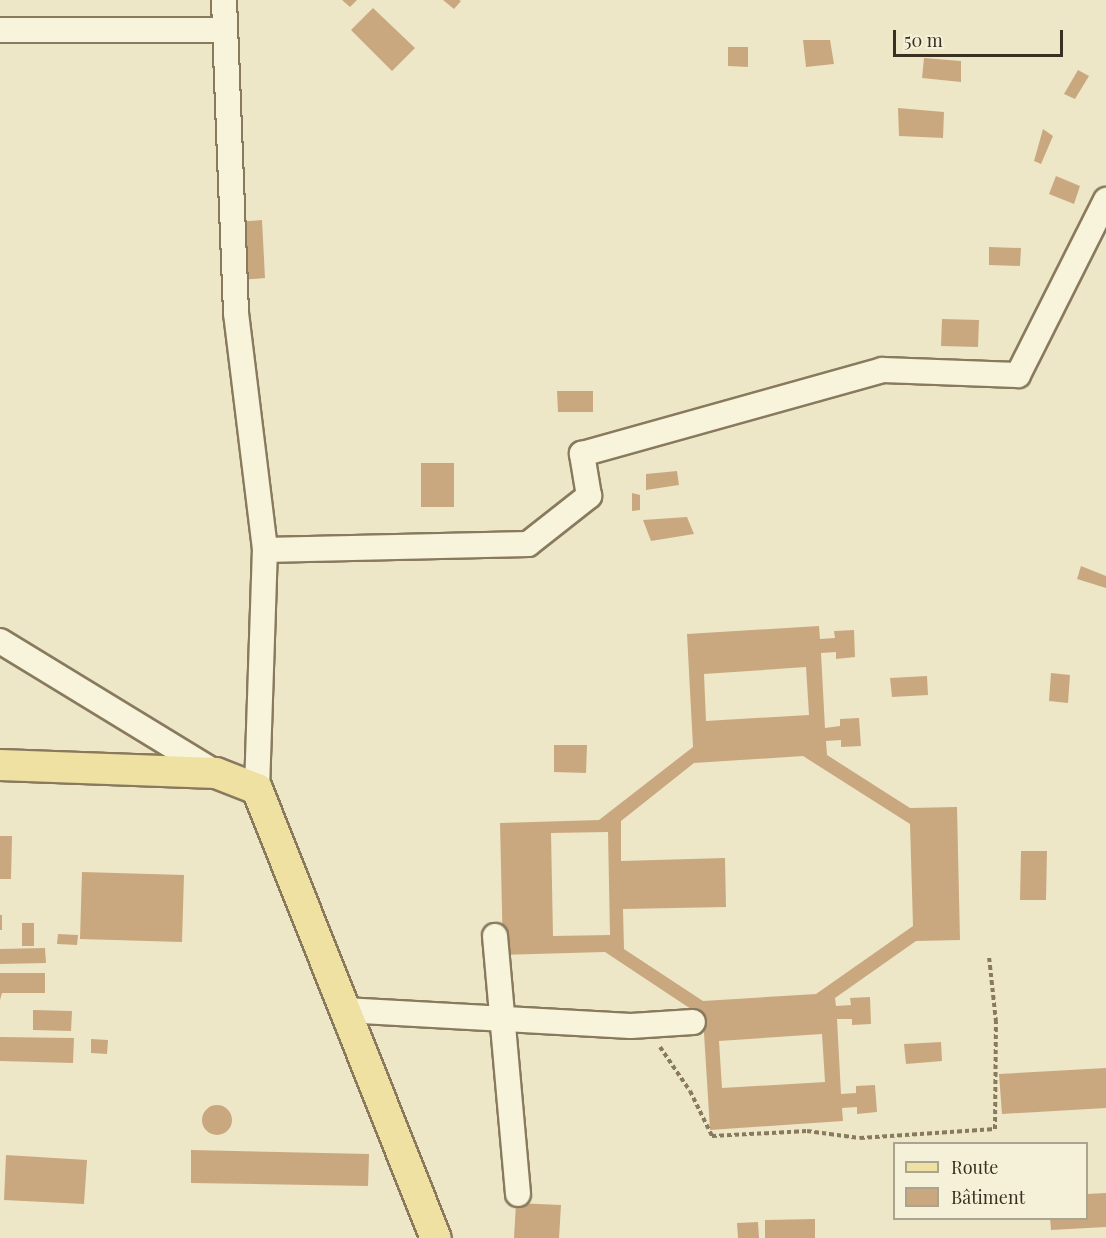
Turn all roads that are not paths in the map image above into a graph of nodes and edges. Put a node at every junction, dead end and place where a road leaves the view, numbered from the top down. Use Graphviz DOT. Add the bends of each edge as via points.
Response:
graph roads {
  1 [pos="224,0"];
  2 [pos="0,30"];
  3 [pos="224,30"];
  4 [pos="1106,200"];
  5 [pos="265,550"];
  6 [pos="0,641"];
  7 [pos="0,765"];
  8 [pos="216,773"];
  9 [pos="257,789"];
  10 [pos="495,936"];
  11 [pos="344,1010"];
  12 [pos="501,1018"];
  13 [pos="693,1022"];
  14 [pos="518,1194"];
  15 [pos="436,1238"];
  1 -- 3 [label="street"];
  2 -- 3 [label="street"];
  3 -- 5 [label="street" via="236,313"];
  4 -- 5 [label="street" via="1018,375 882,369 582,454 589,496 528,544"];
  5 -- 9 [label="street"];
  6 -- 8 [label="street"];
  7 -- 8 [label="main road"];
  8 -- 9 [label="main road"];
  9 -- 11 [label="main road"];
  10 -- 12 [label="street"];
  11 -- 12 [label="street"];
  11 -- 15 [label="main road"];
  12 -- 13 [label="street" via="631,1026"];
  12 -- 14 [label="street"];
}
